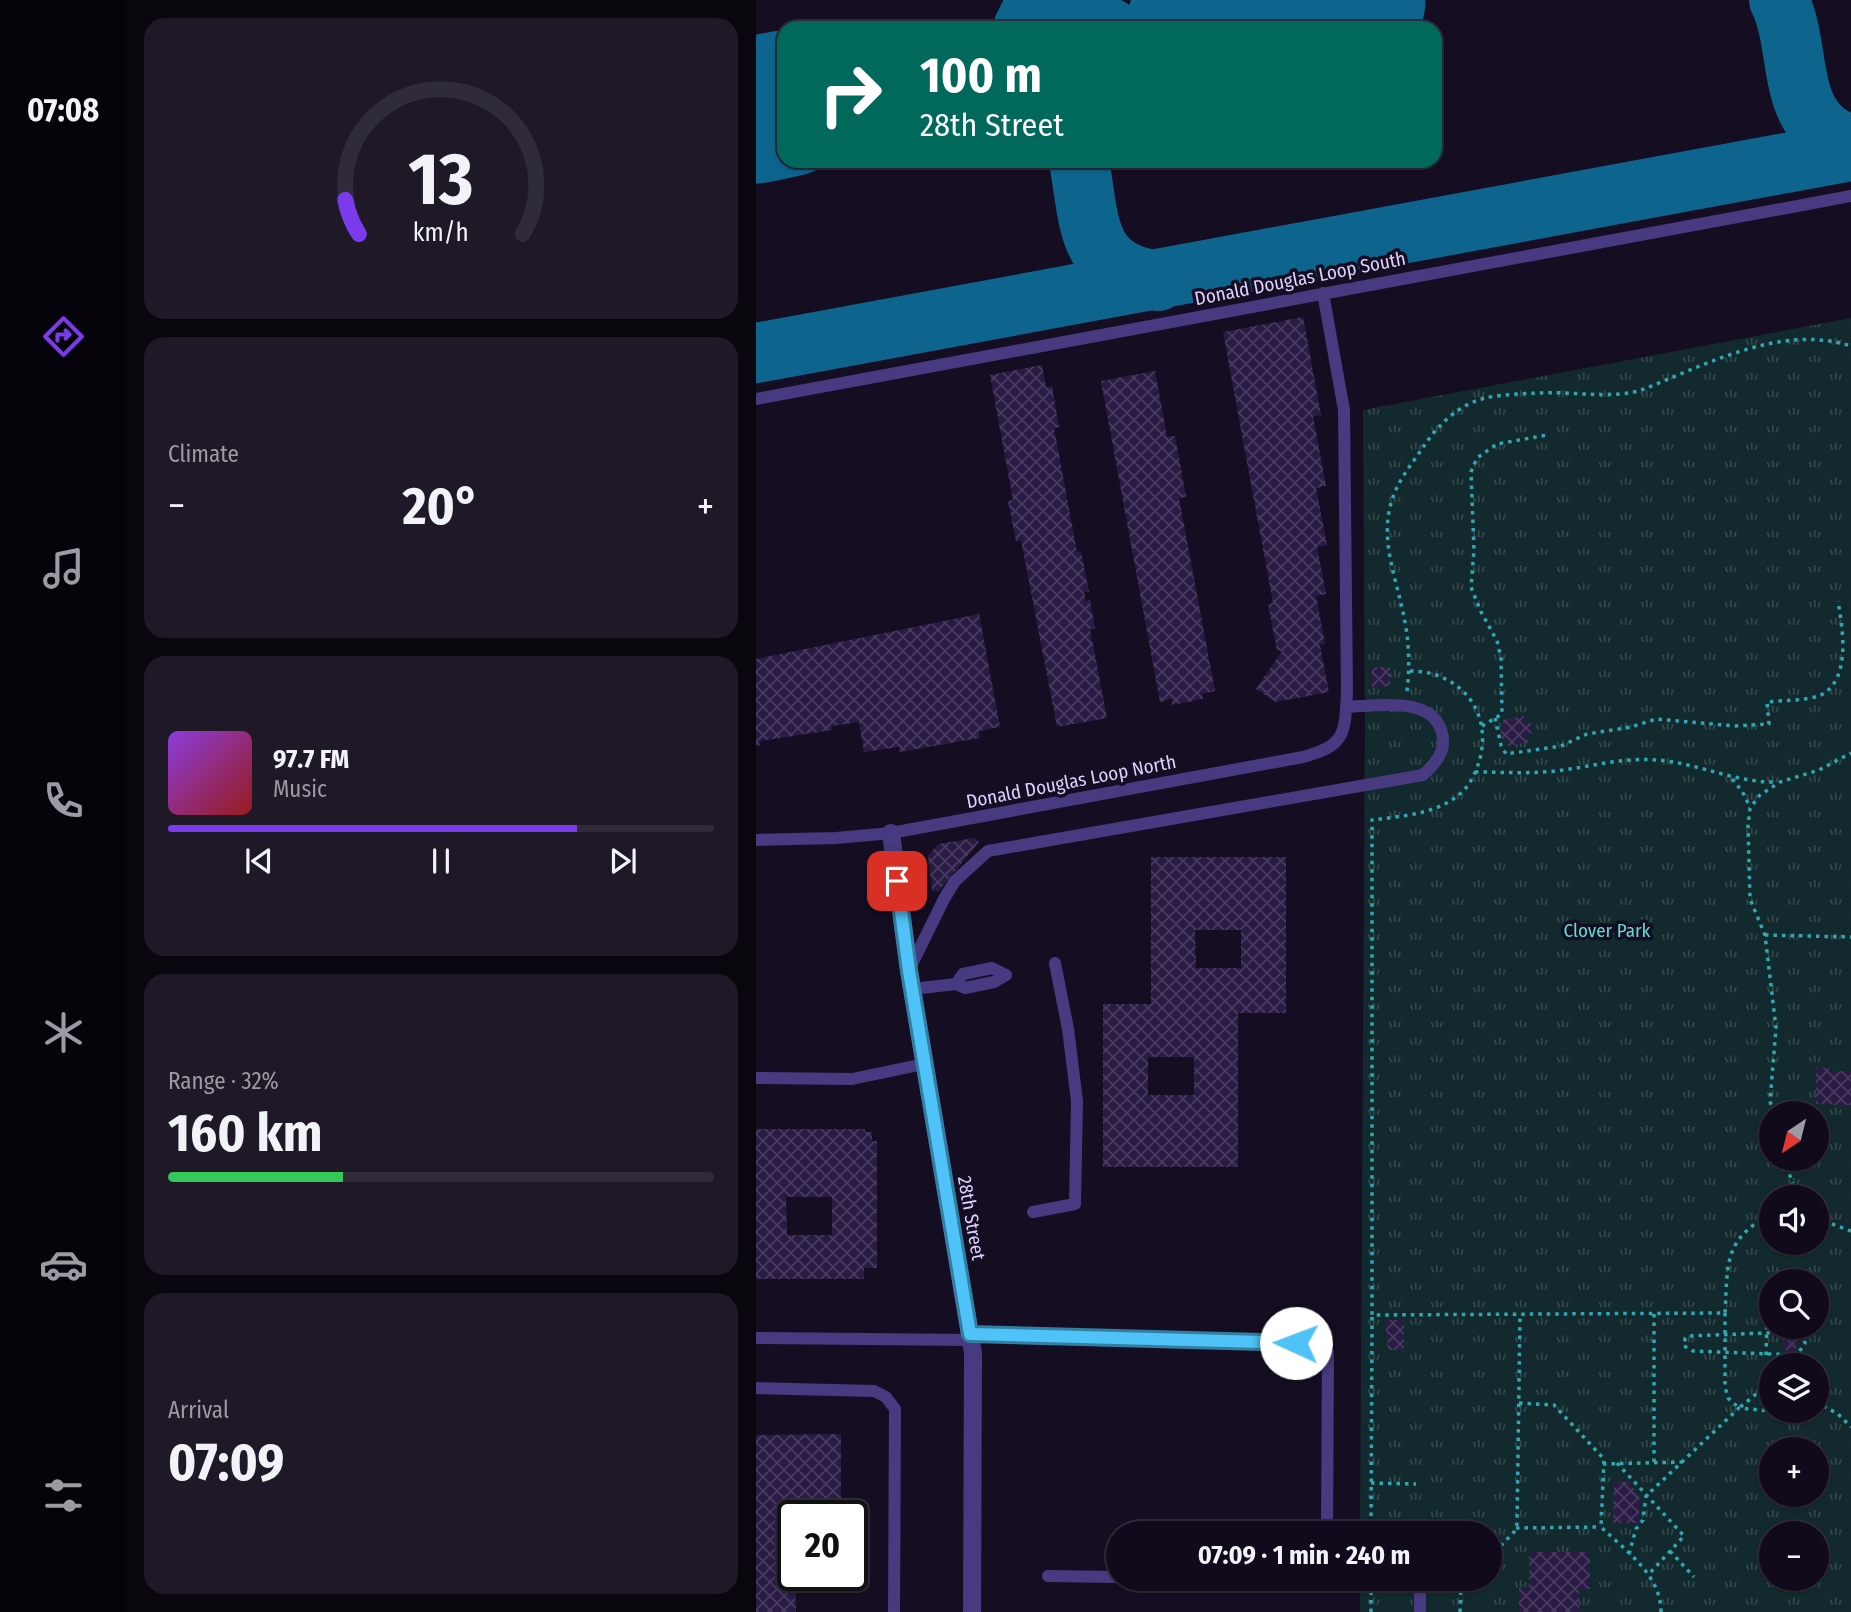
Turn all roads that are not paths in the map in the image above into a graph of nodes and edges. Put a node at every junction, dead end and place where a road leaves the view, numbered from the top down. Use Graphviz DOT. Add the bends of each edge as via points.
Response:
graph roads {
  1 [pos="1851,196"];
  2 [pos="1323,293"];
  3 [pos="756,398"];
  4 [pos="1346,707"];
  5 [pos="891,834"];
  6 [pos="756,840"];
  7 [pos="1055,964"];
  8 [pos="909,971"];
  9 [pos="956,984"];
  10 [pos="912,989"];
  11 [pos="924,1064"];
  12 [pos="756,1078"];
  13 [pos="1033,1212"];
  14 [pos="971,1337"];
  15 [pos="756,1338"];
  16 [pos="756,1388"];
  17 [pos="1327,1521"];
  18 [pos="1048,1576"];
  19 [pos="1106,1577"];
  20 [pos="1420,1591"];
  21 [pos="894,1612"];
  22 [pos="972,1612"];
  23 [pos="1420,1612"];
  1 -- 2 [label="lane, Donald Douglas Loop South"];
  2 -- 3 [label="lane, Donald Douglas Loop South"];
  2 -- 4 [label="lane, Donald Douglas Loop North" via="1344,410"];
  4 -- 5 [label="lane, Donald Douglas Loop North" via="1339,740 1325,751"];
  4 -- 8 [label="lane" via="1405,706 1426,711 1440,723 1441,753 1423,775 988,850 956,881"];
  5 -- 6 [label="lane, Donald Douglas Loop North"];
  5 -- 8 [label="street, 28th Street"];
  7 -- 13 [label="lane" via="1077,1101 1075,1204"];
  8 -- 10 [label="street, 28th Street"];
  9 -- 10 [label="lane"];
  10 -- 11 [label="street, 28th Street"];
  11 -- 12 [label="lane" via="852,1079"];
  11 -- 14 [label="street, 28th Street"];
  14 -- 15 [label="lane"];
  14 -- 17 [label="lane" via="1321,1344 1328,1352"];
  14 -- 22 [label="street, 28th Street"];
  16 -- 21 [label="lane" via="874,1391 895,1409"];
  18 -- 19 [label="lane"];
  20 -- 23 [label="lane"];
}
